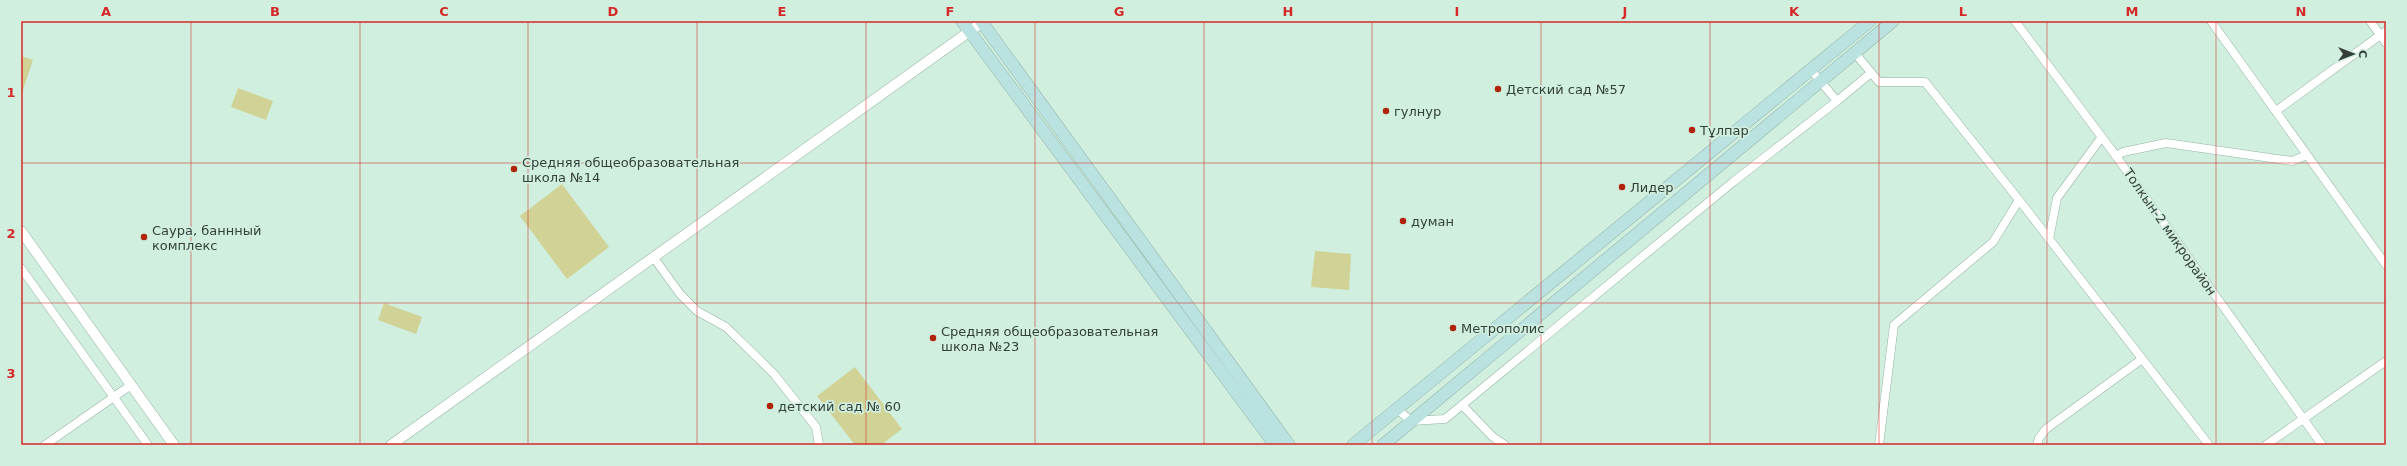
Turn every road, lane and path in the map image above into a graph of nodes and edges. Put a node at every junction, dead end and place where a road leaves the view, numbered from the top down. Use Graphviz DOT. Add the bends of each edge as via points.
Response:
graph roads {
  1 [pos="962,21"];
  2 [pos="983,21"];
  3 [pos="1870,21"];
  4 [pos="1893,21"];
  5 [pos="2016,21"];
  6 [pos="2211,21"];
  7 [pos="2370,21"];
  8 [pos="969,31"];
  9 [pos="2383,33"];
  10 [pos="2386,43"];
  11 [pos="1854,52"];
  12 [pos="1811,70"];
  13 [pos="1871,73"];
  14 [pos="1820,81"];
  15 [pos="1837,101"];
  16 [pos="2276,111"];
  17 [pos="2101,138"];
  18 [pos="2307,155"];
  19 [pos="2116,156"];
  20 [pos="2019,200"];
  21 [pos="21,231"];
  22 [pos="2049,239"];
  23 [pos="654,258"];
  24 [pos="2386,265"];
  25 [pos="21,268"];
  26 [pos="2142,359"];
  27 [pos="2386,361"];
  28 [pos="131,385"];
  29 [pos="113,398"];
  30 [pos="1462,405"];
  31 [pos="1396,408"];
  32 [pos="2303,419"];
  33 [pos="1411,421"];
  34 [pos="45,445"];
  35 [pos="148,445"];
  36 [pos="174,445"];
  37 [pos="392,445"];
  38 [pos="818,445"];
  39 [pos="1275,445"];
  40 [pos="1289,445"];
  41 [pos="1353,445"];
  42 [pos="1383,445"];
  43 [pos="1505,445"];
  44 [pos="1879,445"];
  45 [pos="2037,445"];
  46 [pos="2209,445"];
  47 [pos="2266,445"];
  48 [pos="2322,445"];
  1 -- 8 [label="main road"];
  2 -- 8 [label="street"];
  2 -- 40 [label="main road"];
  3 -- 12 [label="main road"];
  4 -- 11 [label="main road"];
  5 -- 17 [label="street, Толкын-2 микрорайон"];
  6 -- 16 [label="street"];
  7 -- 9 [label="street"];
  8 -- 23 [label="street"];
  8 -- 39 [label="main road"];
  9 -- 10 [label="street"];
  9 -- 16 [label="street"];
  11 -- 13 [label="street"];
  11 -- 14 [label="main road"];
  12 -- 14 [label="street"];
  12 -- 31 [label="main road"];
  13 -- 15 [label="street"];
  13 -- 20 [label="street" via="1879,82 1925,82"];
  14 -- 15 [label="street"];
  14 -- 33 [label="main road"];
  15 -- 30 [label="street" via="1733,182"];
  16 -- 18 [label="street"];
  17 -- 19 [label="street, Толкын-2 микрорайон"];
  17 -- 22 [label="street" via="2056,198"];
  18 -- 19 [label="street" via="2292,161 2166,143 2123,152"];
  18 -- 24 [label="street"];
  19 -- 32 [label="street, Толкын-2 микрорайон"];
  20 -- 22 [label="street"];
  20 -- 44 [label="street" via="1993,242 1894,325"];
  21 -- 28 [label="street"];
  22 -- 26 [label="street"];
  23 -- 37 [label="street"];
  23 -- 38 [label="street" via="680,294 698,311 726,328 774,374 816,427"];
  25 -- 29 [label="street"];
  26 -- 45 [label="street" via="2046,429"];
  26 -- 46 [label="street"];
  27 -- 32 [label="street"];
  28 -- 29 [label="street"];
  28 -- 36 [label="street"];
  29 -- 34 [label="street"];
  29 -- 35 [label="street"];
  30 -- 33 [label="street" via="1445,419"];
  30 -- 43 [label="street" via="1493,437"];
  31 -- 33 [label="street"];
  31 -- 41 [label="main road"];
  32 -- 47 [label="street"];
  32 -- 48 [label="street, Толкын-2 микрорайон"];
  33 -- 42 [label="main road"];
}
